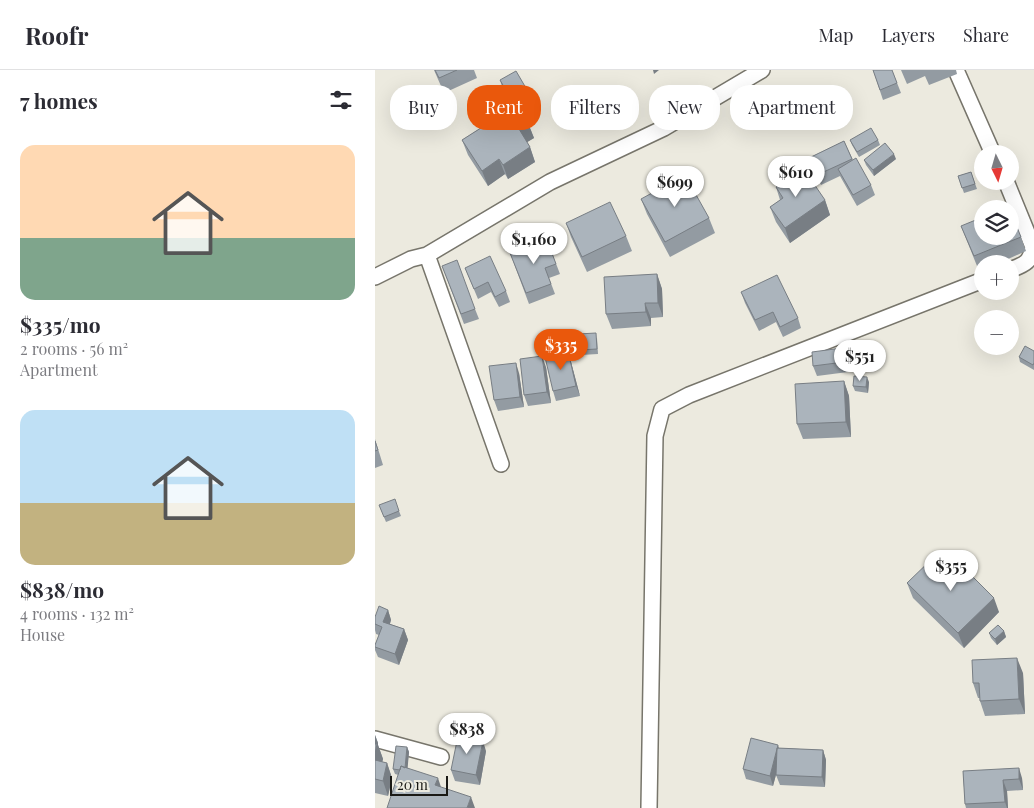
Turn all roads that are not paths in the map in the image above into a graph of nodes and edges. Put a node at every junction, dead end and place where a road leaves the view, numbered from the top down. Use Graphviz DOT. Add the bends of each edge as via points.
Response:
graph roads {
  1 [pos="762,70"];
  2 [pos="956,70"];
  3 [pos="989,145"];
  4 [pos="1010,190"];
  5 [pos="427,255"];
  6 [pos="1019,266"];
  7 [pos="375,277"];
  8 [pos="974,284"];
  9 [pos="501,464"];
  10 [pos="375,740"];
  11 [pos="441,757"];
  12 [pos="649,808"];
  1 -- 5 [label="street" via="664,128 550,182"];
  2 -- 3 [label="street"];
  4 -- 6 [label="street" via="1033,246 1031,256"];
  5 -- 7 [label="street" via="411,259"];
  5 -- 9 [label="street"];
  8 -- 12 [label="street" via="689,395 662,409 655,436"];
  10 -- 11 [label="street"];
}
